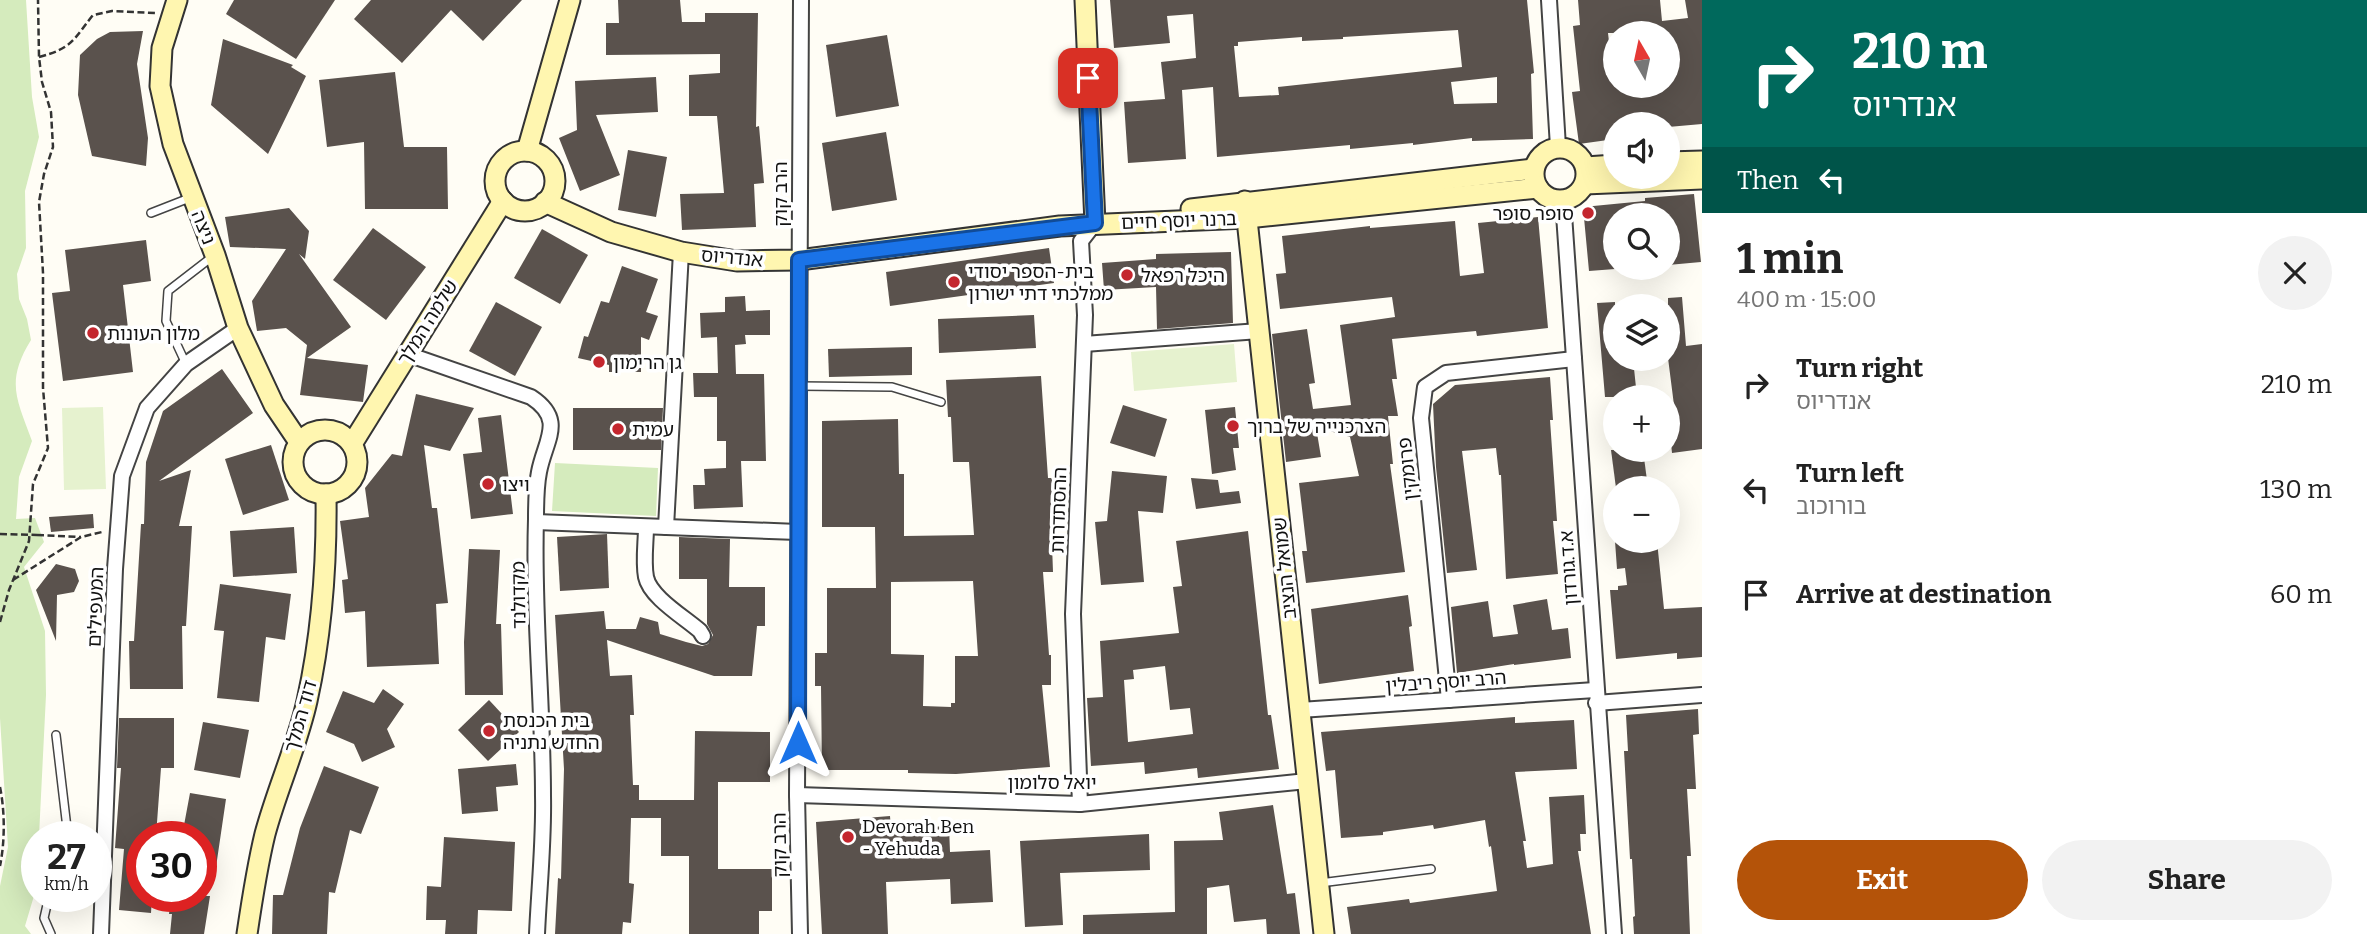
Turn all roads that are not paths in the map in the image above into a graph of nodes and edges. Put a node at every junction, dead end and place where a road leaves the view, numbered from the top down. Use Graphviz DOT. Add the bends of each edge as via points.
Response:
graph roads {
  1 [pos="177,0"];
  2 [pos="570,0"];
  3 [pos="801,0"];
  4 [pos="1085,0"];
  5 [pos="1549,0"];
  6 [pos="1558,147"];
  7 [pos="527,151"];
  8 [pos="1702,161"];
  9 [pos="1680,162"];
  10 [pos="1603,169"];
  11 [pos="1586,175"];
  12 [pos="1536,178"];
  13 [pos="1702,179"];
  14 [pos="1093,182"];
  15 [pos="192,197"];
  16 [pos="1563,200"];
  17 [pos="503,201"];
  18 [pos="545,202"];
  19 [pos="1246,210"];
  20 [pos="151,213"];
  21 [pos="1095,223"];
  22 [pos="1060,226"];
  23 [pos="681,252"];
  24 [pos="215,255"];
  25 [pos="799,260"];
  26 [pos="238,328"];
  27 [pos="1259,331"];
  28 [pos="1084,344"];
  29 [pos="407,354"];
  30 [pos="1574,359"];
  31 [pos="186,365"];
  32 [pos="800,386"];
  33 [pos="941,402"];
  34 [pos="299,442"];
  35 [pos="352,444"];
  36 [pos="326,494"];
  37 [pos="536,522"];
  38 [pos="646,527"];
  39 [pos="666,527"];
  40 [pos="798,532"];
  41 [pos="703,636"];
  42 [pos="1702,695"];
  43 [pos="1596,696"];
  44 [pos="1449,700"];
  45 [pos="1300,710"];
  46 [pos="56,735"];
  47 [pos="1307,781"];
  48 [pos="797,795"];
  49 [pos="1080,804"];
  50 [pos="66,821"];
  51 [pos="1431,869"];
  52 [pos="1318,884"];
  53 [pos="45,912"];
  54 [pos="98,933"];
  55 [pos="51,934"];
  56 [pos="247,934"];
  57 [pos="537,934"];
  58 [pos="800,934"];
  59 [pos="1324,934"];
  60 [pos="1614,934"];
  1 -- 15 [label="street, ניצה" via="162,48 160,86 173,144"];
  2 -- 7 [label="street"];
  3 -- 25 [label="street, הרב קוק"];
  4 -- 14 [label="street"];
  5 -- 6 [label="street"];
  6 -- 11 [label="street" via="1582,158"];
  6 -- 12 [label="street" via="1542,154"];
  7 -- 17 [label="street" via="508,156 497,170 495,181"];
  7 -- 18 [label="street" via="551,167 554,184"];
  8 -- 9 [label="street"];
  10 -- 11 [label="street"];
  11 -- 13 [label="street"];
  11 -- 16 [label="street" via="1576,195"];
  12 -- 16 [label="street" via="1549,198"];
  12 -- 19 [label="street, ברנר יוסף חיים"];
  14 -- 21 [label="street"];
  14 -- 22 [label="street" via="1084,201"];
  15 -- 20 [label="lane"];
  15 -- 24 [label="street, ניצה"];
  16 -- 30 [label="street, א.ד.גורדון"];
  17 -- 18 [label="street" via="522,210"];
  17 -- 29 [label="street, שלמה המלך"];
  18 -- 23 [label="street, אנדריוס" via="611,232"];
  19 -- 21 [label="street, ברנר יוסף חיים"];
  19 -- 27 [label="street, שמואל הנציב"];
  21 -- 22 [label="street, אנדריוס"];
  21 -- 28 [label="street, ההסתדרות" via="1080,241"];
  22 -- 25 [label="street, אנדריוס"];
  23 -- 25 [label="street, אנדריוס" via="737,261"];
  23 -- 39 [label="street"];
  24 -- 26 [label="street, ניצה"];
  24 -- 31 [label="lane" via="168,291 166,321"];
  25 -- 32 [label="street, הרב קוק"];
  26 -- 31 [label="street, המעפילים"];
  26 -- 34 [label="street, ניצה" via="274,405"];
  27 -- 28 [label="street"];
  27 -- 45 [label="street, שמואל הנציב"];
  28 -- 49 [label="street, ההסתדרות" via="1073,614"];
  29 -- 35 [label="street, שלמה המלך"];
  29 -- 37 [label="street, מקדולנד" via="531,397 546,409 551,437 538,475"];
  30 -- 43 [label="street, א.ד.גורדון"];
  30 -- 44 [label="street, פרומקין" via="1446,373 1425,387 1421,418"];
  31 -- 54 [label="street, המעפילים" via="147,408 122,476"];
  32 -- 33 [label="lane" via="892,387"];
  32 -- 40 [label="street, הרב קוק"];
  34 -- 35 [label="street" via="326,429"];
  34 -- 36 [label="street" via="294,473 308,489"];
  35 -- 36 [label="street" via="355,475 340,491"];
  36 -- 56 [label="street, דוד המלך" via="324,597 316,653 306,704 265,833"];
  37 -- 38 [label="street"];
  37 -- 57 [label="street, מקדולנד" via="543,797"];
  38 -- 39 [label="street"];
  38 -- 41 [label="street" via="648,585"];
  39 -- 40 [label="street"];
  40 -- 48 [label="street, הרב קוק"];
  42 -- 43 [label="street, הרב יוסף ריבלין"];
  43 -- 44 [label="street, הרב יוסף ריבלין"];
  43 -- 60 [label="street, א.ד.גורדון"];
  44 -- 45 [label="street, הרב יוסף ריבלין"];
  45 -- 47 [label="street, שמואל הנציב"];
  46 -- 50 [label="lane"];
  47 -- 49 [label="street, יואל סלומון"];
  47 -- 52 [label="street, שמואל הנציב"];
  48 -- 49 [label="street, יואל סלומון"];
  48 -- 58 [label="street, הרב קוק"];
  51 -- 52 [label="lane"];
  52 -- 59 [label="street, שמואל הנציב"];
  53 -- 55 [label="lane"];
}
